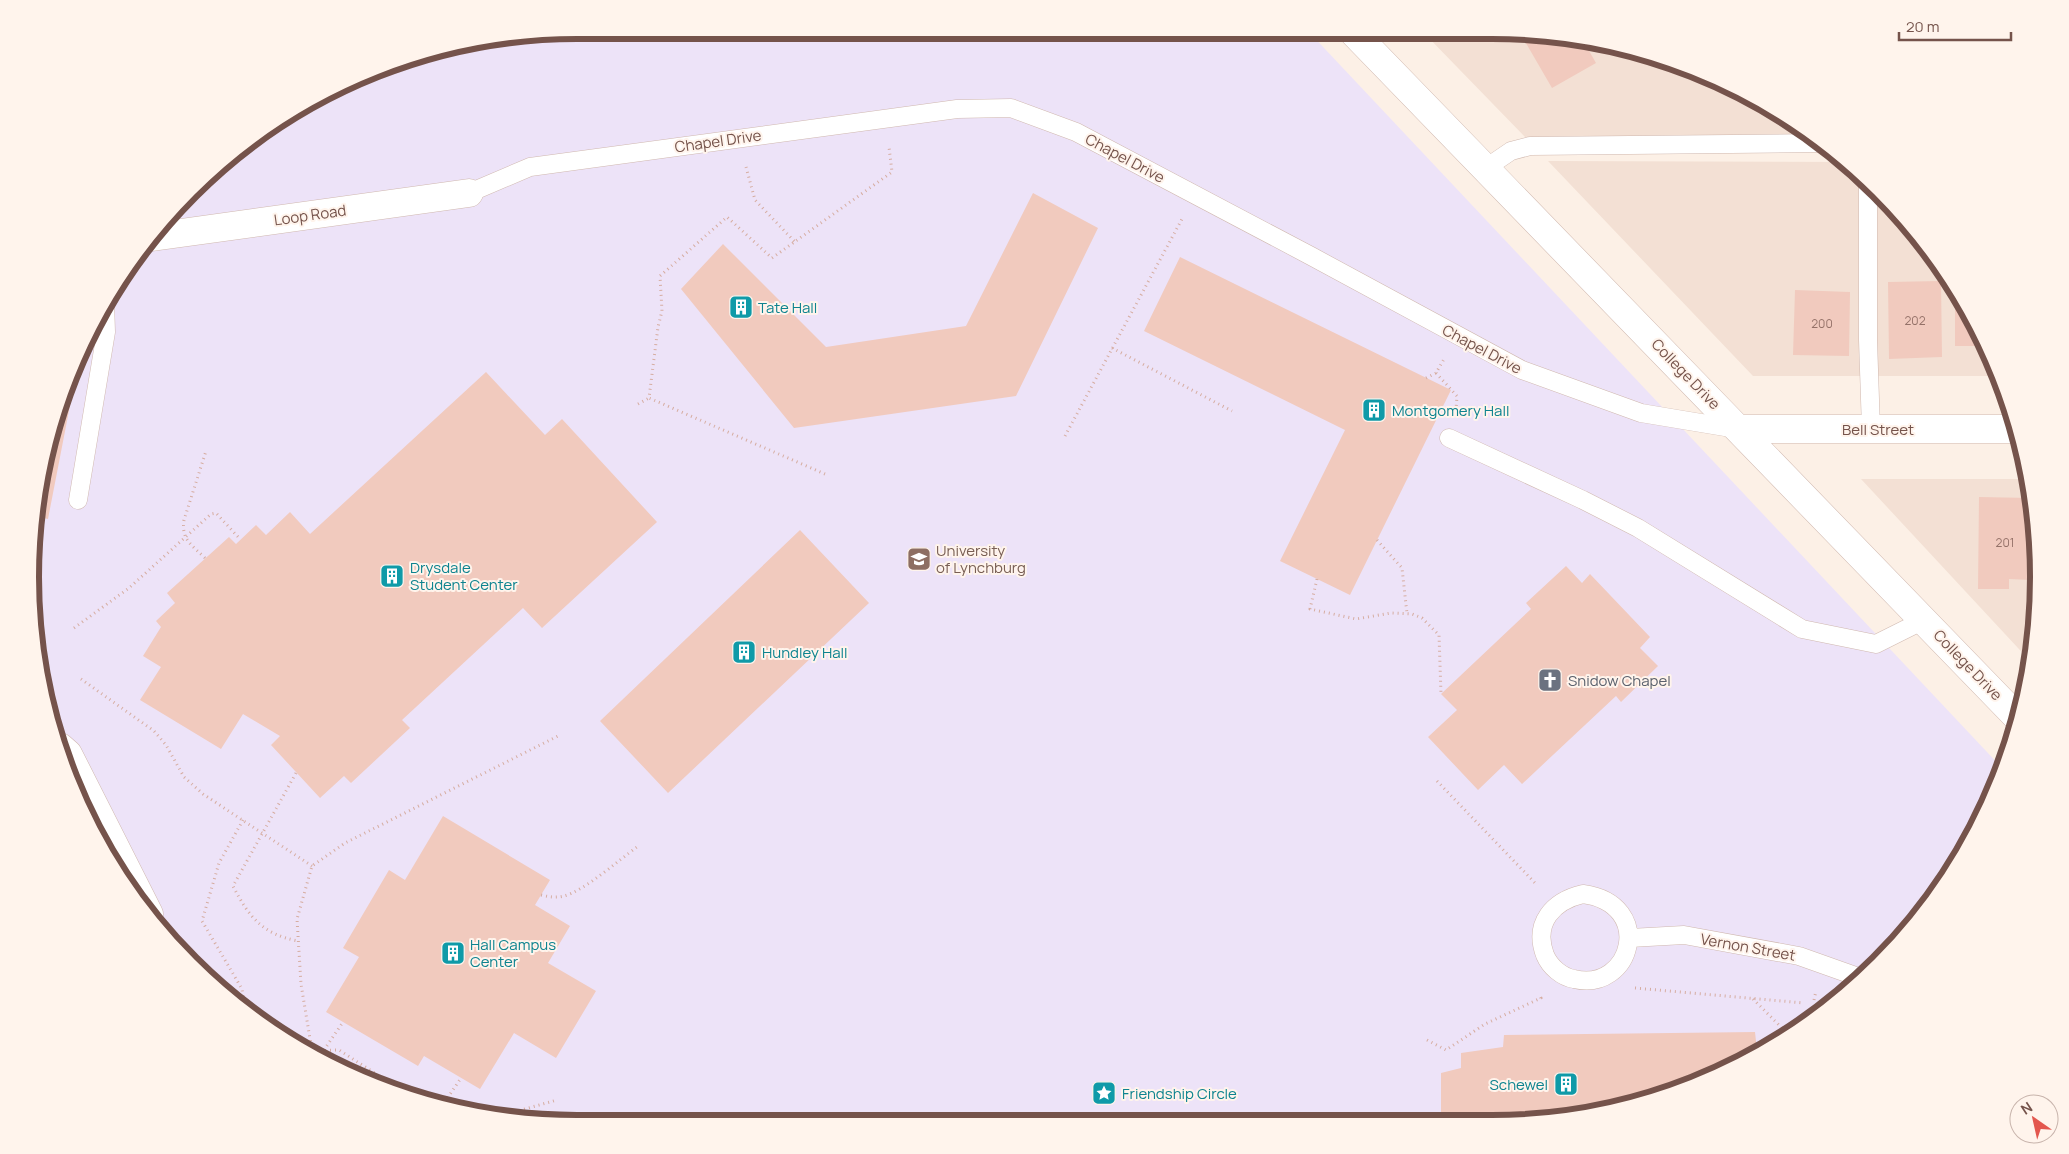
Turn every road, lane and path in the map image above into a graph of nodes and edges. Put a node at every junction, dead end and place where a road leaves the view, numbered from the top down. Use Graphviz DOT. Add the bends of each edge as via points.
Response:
graph roads {
  1 [pos="1360,39"];
  2 [pos="886,119"];
  3 [pos="741,138"];
  4 [pos="1810,143"];
  5 [pos="1486,168"];
  6 [pos="1868,191"];
  7 [pos="469,193"];
  8 [pos="1195,195"];
  9 [pos="161,236"];
  10 [pos="795,242"];
  11 [pos="106,318"];
  12 [pos="1112,348"];
  13 [pos="1436,373"];
  14 [pos="650,398"];
  15 [pos="638,404"];
  16 [pos="1232,411"];
  17 [pos="1739,429"];
  18 [pos="1871,429"];
  19 [pos="2009,429"];
  20 [pos="1065,436"];
  21 [pos="1451,439"];
  22 [pos="206,451"];
  23 [pos="825,474"];
  24 [pos="78,500"];
  25 [pos="185,538"];
  26 [pos="240,540"];
  27 [pos="1377,540"];
  28 [pos="205,558"];
  29 [pos="1317,579"];
  30 [pos="1407,614"];
  31 [pos="1924,620"];
  32 [pos="74,628"];
  33 [pos="81,679"];
  34 [pos="1441,694"];
  35 [pos="2013,713"];
  36 [pos="558,736"];
  37 [pos="71,759"];
  38 [pos="296,773"];
  39 [pos="1437,781"];
  40 [pos="243,820"];
  41 [pos="263,833"];
  42 [pos="636,847"];
  43 [pos="312,866"];
  44 [pos="132,879"];
  45 [pos="1540,889"];
  46 [pos="541,895"];
  47 [pos="1630,938"];
  48 [pos="298,941"];
  49 [pos="1854,976"];
  50 [pos="1537,991"];
  51 [pos="1629,992"];
  52 [pos="1541,998"];
  53 [pos="1753,998"];
  54 [pos="244,1000"];
  55 [pos="1549,1001"];
  56 [pos="1804,1004"];
  57 [pos="343,1022"];
  58 [pos="1784,1029"];
  59 [pos="1427,1040"];
  60 [pos="311,1045"];
  61 [pos="324,1050"];
  62 [pos="461,1078"];
  63 [pos="384,1079"];
  64 [pos="447,1099"];
  65 [pos="557,1100"];
  66 [pos="515,1112"];
  1 -- 5 [label="street, College Drive"];
  2 -- 3 [label="lane, Chapel Drive"];
  2 -- 8 [label="lane, Chapel Drive" via="958,109 1011,108 1076,132"];
  2 -- 10 [label="path" via="892,172"];
  3 -- 7 [label="lane, Chapel Drive" via="530,167"];
  3 -- 10 [label="path" via="755,200"];
  4 -- 5 [label="lane" via="1530,146 1511,151"];
  5 -- 17 [label="street, College Drive"];
  6 -- 18 [label="lane"];
  7 -- 9 [label="street, Loop Road"];
  8 -- 12 [label="path"];
  8 -- 17 [label="lane, Chapel Drive" via="1522,370 1641,413"];
  10 -- 14 [label="path" via="772,258 727,217 660,276 662,311"];
  11 -- 24 [label="lane" via="106,332"];
  12 -- 16 [label="path"];
  12 -- 20 [label="path"];
  13 -- 21 [label="path" via="1457,396"];
  14 -- 15 [label="path"];
  14 -- 23 [label="path"];
  17 -- 18 [label="street, Bell Street"];
  17 -- 31 [label="street, College Drive"];
  18 -- 19 [label="street, Bell Street"];
  21 -- 31 [label="lane" via="1638,528 1802,629 1876,644"];
  22 -- 25 [label="path" via="184,520 182,531"];
  25 -- 26 [label="path" via="216,513"];
  25 -- 28 [label="path"];
  25 -- 32 [label="path" via="129,588"];
  27 -- 30 [label="path" via="1402,568"];
  29 -- 30 [label="path" via="1310,609 1356,619 1391,613"];
  30 -- 34 [label="path" via="1422,618 1439,635"];
  31 -- 35 [label="street, College Drive"];
  33 -- 40 [label="path" via="154,731 184,777"];
  36 -- 43 [label="path" via="345,843"];
  37 -- 44 [label="street"];
  38 -- 41 [label="path"];
  39 -- 45 [label="path"];
  40 -- 41 [label="path"];
  40 -- 54 [label="path" via="218,863 202,921 242,989"];
  41 -- 43 [label="path"];
  41 -- 48 [label="path" via="233,886 251,917 272,934"];
  42 -- 46 [label="path" via="577,891 551,898"];
  43 -- 48 [label="path" via="297,919"];
  47 -- 47 [label="lane" via="1620,912 1610,902 1584,894 1558,904 1542,929 1546,958 1555,970 1567,978 1582,981 1596,980 1610,973 1620,963"];
  47 -- 49 [label="lane, Vernon Street" via="1684,935 1799,956"];
  48 -- 60 [label="path"];
  50 -- 52 [label="path"];
  51 -- 53 [label="path" via="1634,988"];
  52 -- 55 [label="path"];
  52 -- 59 [label="path" via="1485,1024 1446,1050"];
  53 -- 56 [label="path"];
  53 -- 58 [label="path"];
  57 -- 61 [label="path"];
  61 -- 63 [label="path" via="339,1050"];
  62 -- 64 [label="path"];
  65 -- 66 [label="path"];
}
